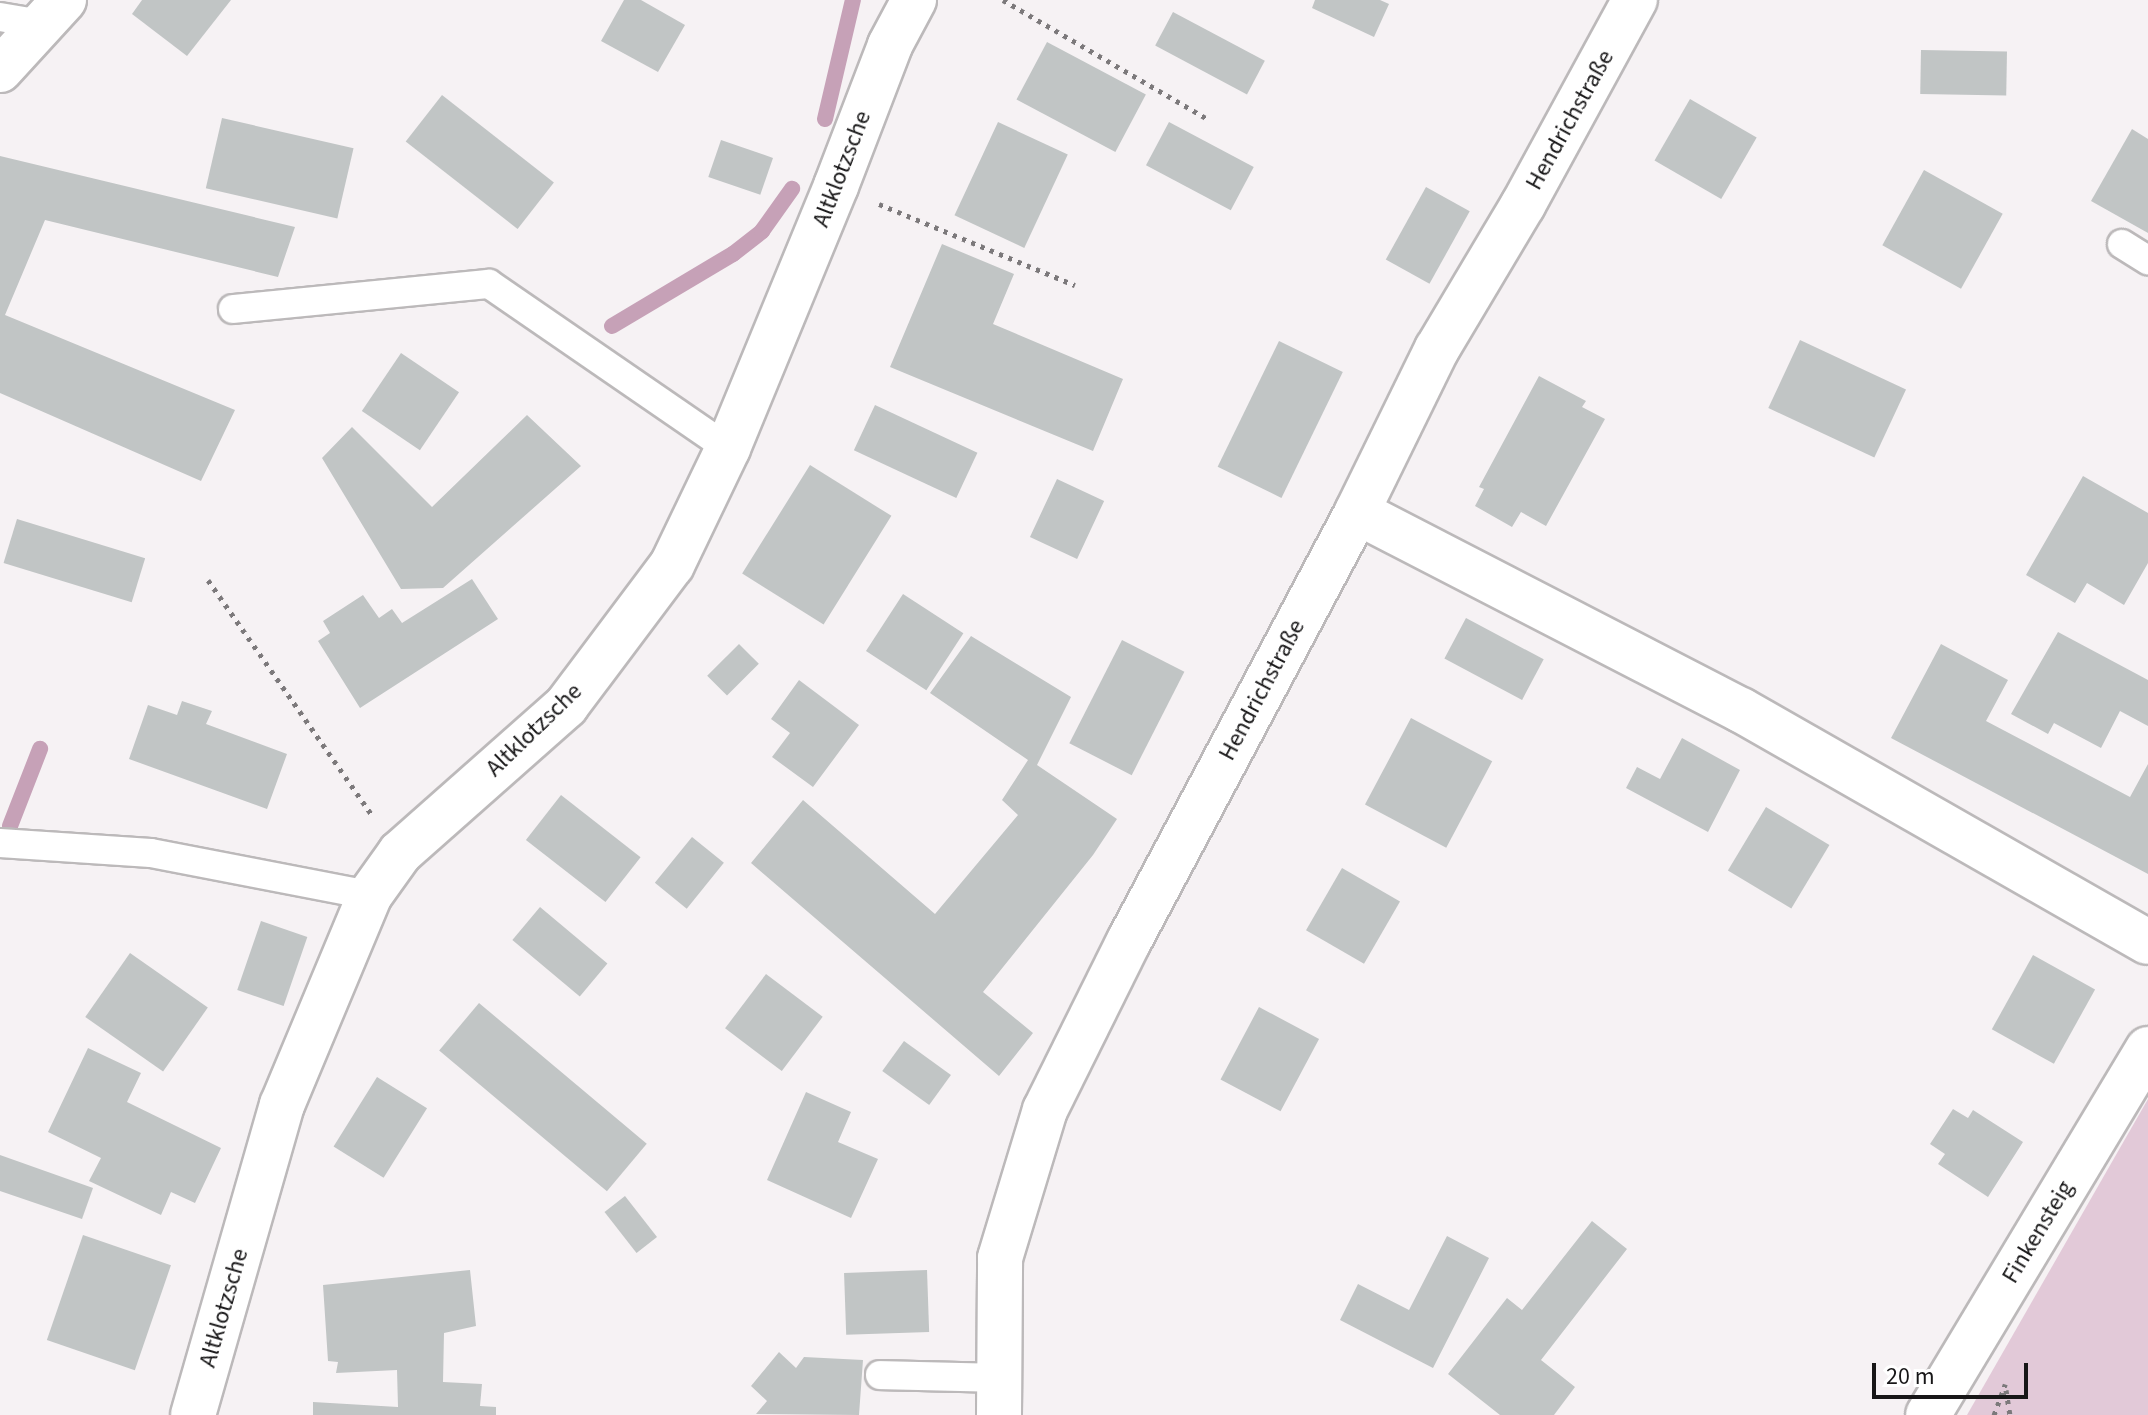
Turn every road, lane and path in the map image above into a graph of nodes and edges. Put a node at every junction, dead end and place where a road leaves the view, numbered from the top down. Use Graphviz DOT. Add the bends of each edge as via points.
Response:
graph roads {
  1 [pos="914,0"];
  2 [pos="1003,0"];
  3 [pos="1635,0"];
  4 [pos="35,14"];
  5 [pos="0,70"];
  6 [pos="1206,118"];
  7 [pos="836,186"];
  8 [pos="2122,244"];
  9 [pos="2148,260"];
  10 [pos="1075,285"];
  11 [pos="233,309"];
  12 [pos="728,448"];
  13 [pos="1357,512"];
  14 [pos="208,580"];
  15 [pos="0,843"];
  16 [pos="400,853"];
  17 [pos="370,895"];
  18 [pos="2148,942"];
  19 [pos="2148,1049"];
  20 [pos="880,1375"];
  21 [pos="2006,1389"];
  22 [pos="999,1396"];
  23 [pos="193,1415"];
  24 [pos="1928,1415"];
  25 [pos="2010,1415"];
  1 -- 7 [label="street, Altklotzsche" via="890,45"];
  2 -- 6 [label="path"];
  3 -- 13 [label="street, Hendrichstraße" via="1437,349"];
  4 -- 5 [label="street"];
  7 -- 10 [label="path"];
  7 -- 12 [label="street, Altklotzsche"];
  8 -- 9 [label="lane"];
  11 -- 12 [label="lane" via="489,284"];
  12 -- 16 [label="street, Altklotzsche" via="672,565 566,706"];
  13 -- 18 [label="street" via="1741,710"];
  13 -- 22 [label="street, Hendrichstraße" via="1045,1110 1000,1258"];
  14 -- 16 [label="path"];
  15 -- 17 [label="lane" via="151,853"];
  16 -- 17 [label="street, Altklotzsche"];
  17 -- 23 [label="street, Altklotzsche" via="282,1105"];
  19 -- 24 [label="street, Finkensteig"];
  20 -- 22 [label="lane"];
  21 -- 25 [label="path"];
}
